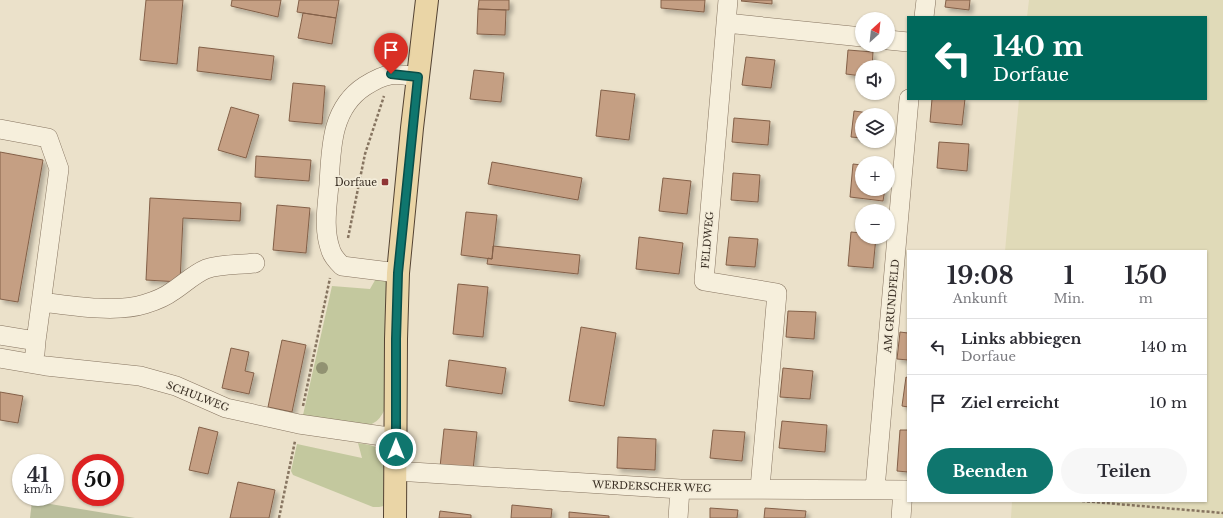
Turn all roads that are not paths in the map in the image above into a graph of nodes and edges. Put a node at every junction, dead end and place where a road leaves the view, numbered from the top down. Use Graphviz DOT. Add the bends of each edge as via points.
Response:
graph roads {
  1 [pos="427,0"];
  2 [pos="728,0"];
  3 [pos="926,0"];
  4 [pos="924,16"];
  5 [pos="726,23"];
  6 [pos="855,36"];
  7 [pos="895,41"];
  8 [pos="907,42"];
  9 [pos="418,77"];
  10 [pos="909,100"];
  11 [pos="0,129"];
  12 [pos="255,263"];
  13 [pos="398,273"];
  14 [pos="42,302"];
  15 [pos="0,335"];
  16 [pos="36,341"];
  17 [pos="0,358"];
  18 [pos="33,364"];
  19 [pos="396,438"];
  20 [pos="396,471"];
  21 [pos="760,488"];
  22 [pos="680,489"];
  23 [pos="875,489"];
  24 [pos="905,490"];
  25 [pos="396,518"];
  26 [pos="678,518"];
  27 [pos="901,518"];
  1 -- 9 [label="main road"];
  2 -- 5 [label="street, FELDWEG"];
  3 -- 4 [label="street"];
  5 -- 6 [label="street"];
  5 -- 21 [label="street, FELDWEG" via="704,281 777,292"];
  7 -- 8 [label="street"];
  9 -- 13 [label="main road"];
  9 -- 13 [label="street" via="391,74 361,89 340,113 331,150 326,232 331,253 342,266"];
  10 -- 23 [label="street, AM GRUNDFELD"];
  11 -- 14 [label="street" via="48,138 59,169"];
  12 -- 14 [label="street" via="206,269 172,292 143,304 115,308"];
  13 -- 19 [label="main road"];
  14 -- 16 [label="street"];
  15 -- 16 [label="street"];
  16 -- 18 [label="street"];
  17 -- 18 [label="street, SCHULWEG"];
  18 -- 19 [label="street, SCHULWEG" via="140,376 176,386 226,408 299,424"];
  19 -- 20 [label="main road"];
  20 -- 22 [label="street, WERDERSCHER WEG"];
  20 -- 25 [label="main road"];
  21 -- 22 [label="street, WERDERSCHER WEG"];
  21 -- 23 [label="street, WERDERSCHER WEG"];
  22 -- 26 [label="street"];
  23 -- 24 [label="street, WERDERSCHER WEG"];
  24 -- 27 [label="street"];
}
